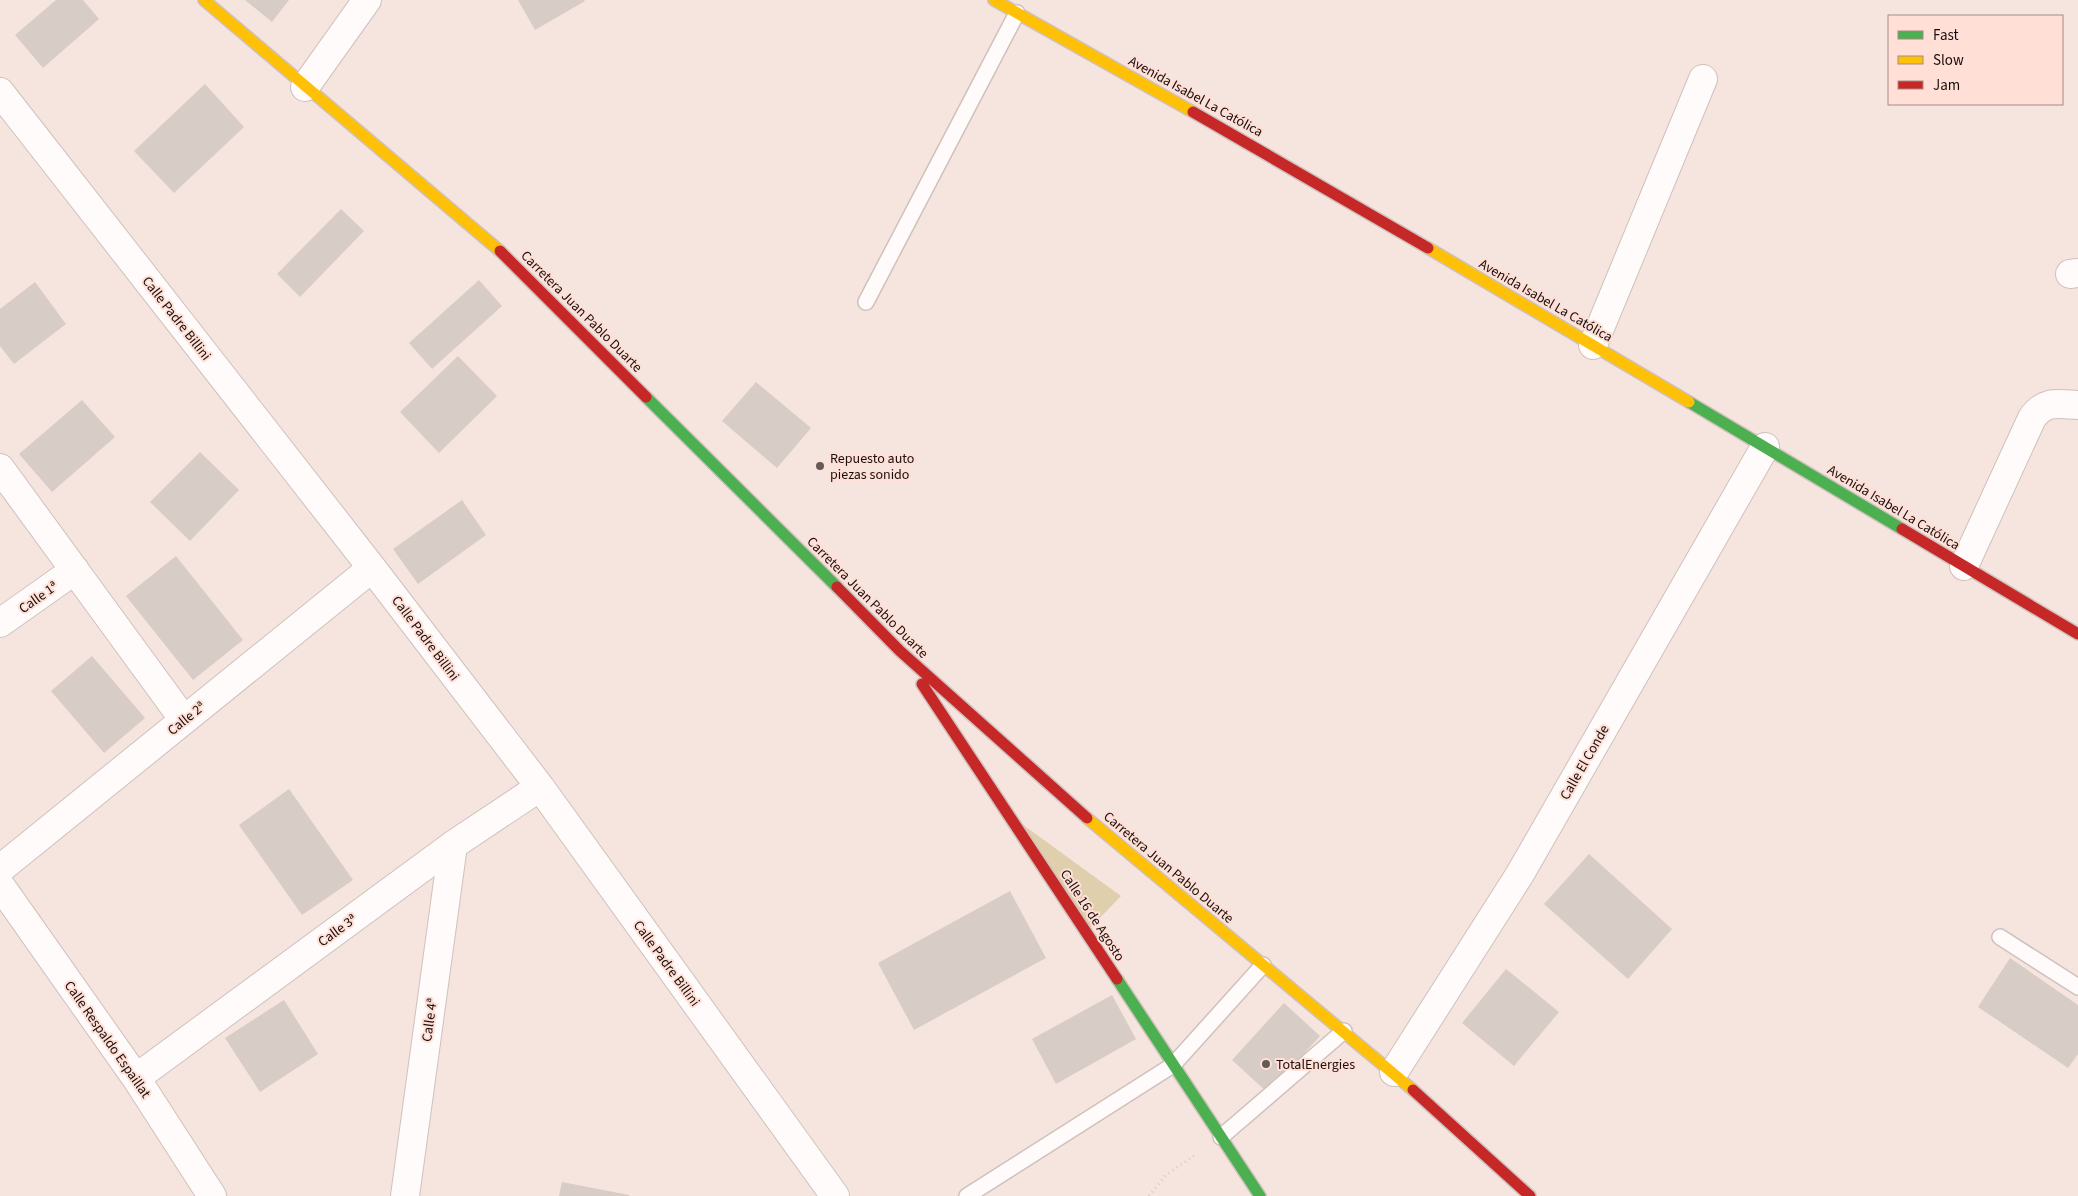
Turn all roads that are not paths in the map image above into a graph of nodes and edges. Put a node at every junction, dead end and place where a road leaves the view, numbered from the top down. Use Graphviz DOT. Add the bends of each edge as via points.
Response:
graph roads {
  1 [pos="204,0"];
  2 [pos="367,0"];
  3 [pos="994,0"];
  4 [pos="1017,14"];
  5 [pos="1703,79"];
  6 [pos="305,87"];
  7 [pos="0,92"];
  8 [pos="866,302"];
  9 [pos="1593,345"];
  10 [pos="2078,405"];
  11 [pos="1765,448"];
  12 [pos="0,468"];
  13 [pos="1964,566"];
  14 [pos="372,568"];
  15 [pos="75,570"];
  16 [pos="0,623"];
  17 [pos="2078,634"];
  18 [pos="900,651"];
  19 [pos="184,720"];
  20 [pos="540,787"];
  21 [pos="453,845"];
  22 [pos="0,869"];
  23 [pos="0,885"];
  24 [pos="2000,937"];
  25 [pos="1263,965"];
  26 [pos="2078,987"];
  27 [pos="1344,1031"];
  28 [pos="1173,1065"];
  29 [pos="1394,1072"];
  30 [pos="136,1078"];
  31 [pos="1221,1137"];
  32 [pos="212,1196"];
  33 [pos="405,1196"];
  34 [pos="835,1196"];
  35 [pos="967,1196"];
  36 [pos="1260,1196"];
  37 [pos="1530,1196"];
  1 -- 6 [label="main road, Carretera Juan Pablo Duarte"];
  2 -- 6 [label="street"];
  3 -- 4 [label="main road, Avenida Isabel La Católica"];
  4 -- 8 [label="lane"];
  4 -- 9 [label="main road, Avenida Isabel La Católica" via="1260,150"];
  5 -- 9 [label="street"];
  6 -- 18 [label="main road, Carretera Juan Pablo Duarte" via="506,256"];
  7 -- 14 [label="street, Calle Padre Billini"];
  9 -- 11 [label="main road, Avenida Isabel La Católica"];
  10 -- 13 [label="street" via="2048,404 2032,418"];
  11 -- 13 [label="main road, Avenida Isabel La Católica"];
  11 -- 29 [label="street, Calle El Conde" via="1520,874"];
  12 -- 15 [label="street"];
  13 -- 17 [label="main road, Avenida Isabel La Católica"];
  14 -- 19 [label="street, Calle 2ª"];
  14 -- 20 [label="street, Calle Padre Billini"];
  15 -- 16 [label="street, Calle 1ª"];
  15 -- 19 [label="street"];
  18 -- 25 [label="main road, Carretera Juan Pablo Duarte" via="1110,839"];
  18 -- 28 [label="main road, Calle 16 de Agosto"];
  19 -- 22 [label="street, Calle 2ª"];
  20 -- 21 [label="street, Calle 3ª"];
  20 -- 34 [label="street, Calle Padre Billini"];
  21 -- 30 [label="street, Calle 3ª"];
  21 -- 33 [label="street, Calle 4ª"];
  23 -- 30 [label="street, Calle Respaldo Espaillat"];
  24 -- 26 [label="lane"];
  25 -- 27 [label="main road, Carretera Juan Pablo Duarte"];
  25 -- 28 [label="lane"];
  27 -- 29 [label="main road, Carretera Juan Pablo Duarte"];
  27 -- 31 [label="lane"];
  28 -- 31 [label="main road, Calle 16 de Agosto"];
  28 -- 35 [label="lane"];
  29 -- 37 [label="main road, Carretera Juan Pablo Duarte"];
  30 -- 32 [label="street, Calle Respaldo Espaillat"];
  31 -- 36 [label="main road, Calle 16 de Agosto"];
}
